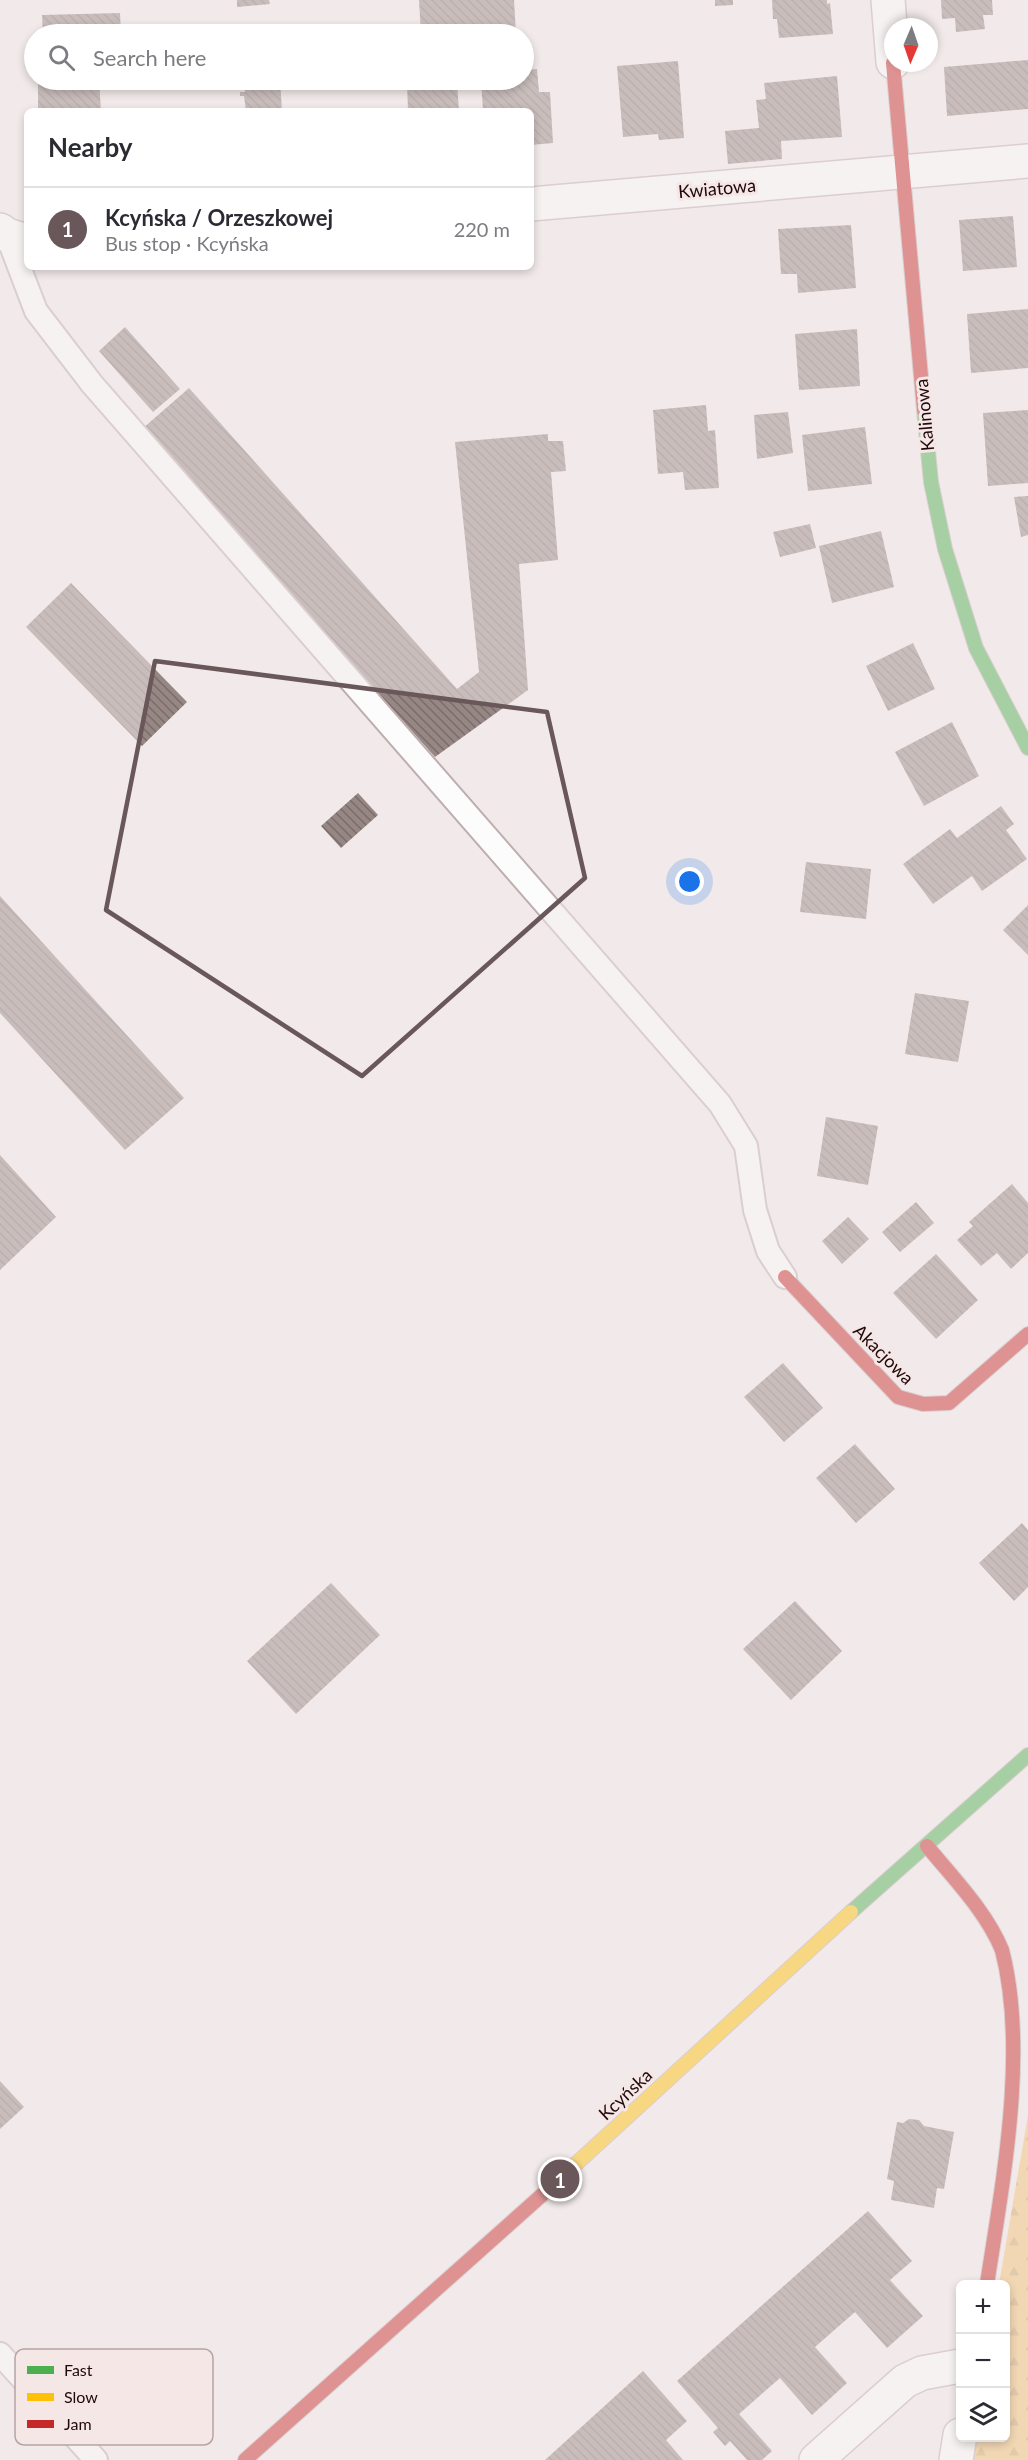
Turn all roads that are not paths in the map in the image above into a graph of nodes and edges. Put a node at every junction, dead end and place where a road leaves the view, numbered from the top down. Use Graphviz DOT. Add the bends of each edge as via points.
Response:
graph roads {
  1 [pos="888,0"];
  2 [pos="889,18"];
  3 [pos="894,72"];
  4 [pos="1028,161"];
  5 [pos="902,172"];
  6 [pos="534,204"];
  7 [pos="11,236"];
  8 [pos="1028,748"];
  9 [pos="785,1277"];
  10 [pos="1028,1335"];
  11 [pos="1028,1755"];
  12 [pos="927,1846"];
  13 [pos="988,2280"];
  14 [pos="0,2354"];
  15 [pos="956,2367"];
  16 [pos="15,2371"];
  17 [pos="959,2442"];
  18 [pos="82,2445"];
  19 [pos="96,2460"];
  20 [pos="245,2460"];
  21 [pos="816,2460"];
  22 [pos="956,2460"];
  1 -- 2 [label="street, Kalinowa"];
  3 -- 5 [label="street, Kalinowa"];
  4 -- 5 [label="street, Kwiatowa"];
  5 -- 6 [label="street, Kwiatowa"];
  5 -- 8 [label="street, Kalinowa" via="931,482 945,549 976,648"];
  7 -- 9 [label="lane" via="36,311 92,384 720,1104 746,1146 758,1220 768,1251"];
  9 -- 10 [label="street, Akacjowa" via="898,1397 914,1404 933,1407 949,1403"];
  11 -- 12 [label="street, Kcyńska"];
  12 -- 13 [label="street" via="1001,1949 1022,2021 1020,2085"];
  12 -- 20 [label="street, Kcyńska"];
  14 -- 16 [label="lane"];
  15 -- 21 [label="street" via="922,2373 905,2381"];
  17 -- 22 [label="street"];
  18 -- 19 [label="lane"];
}
